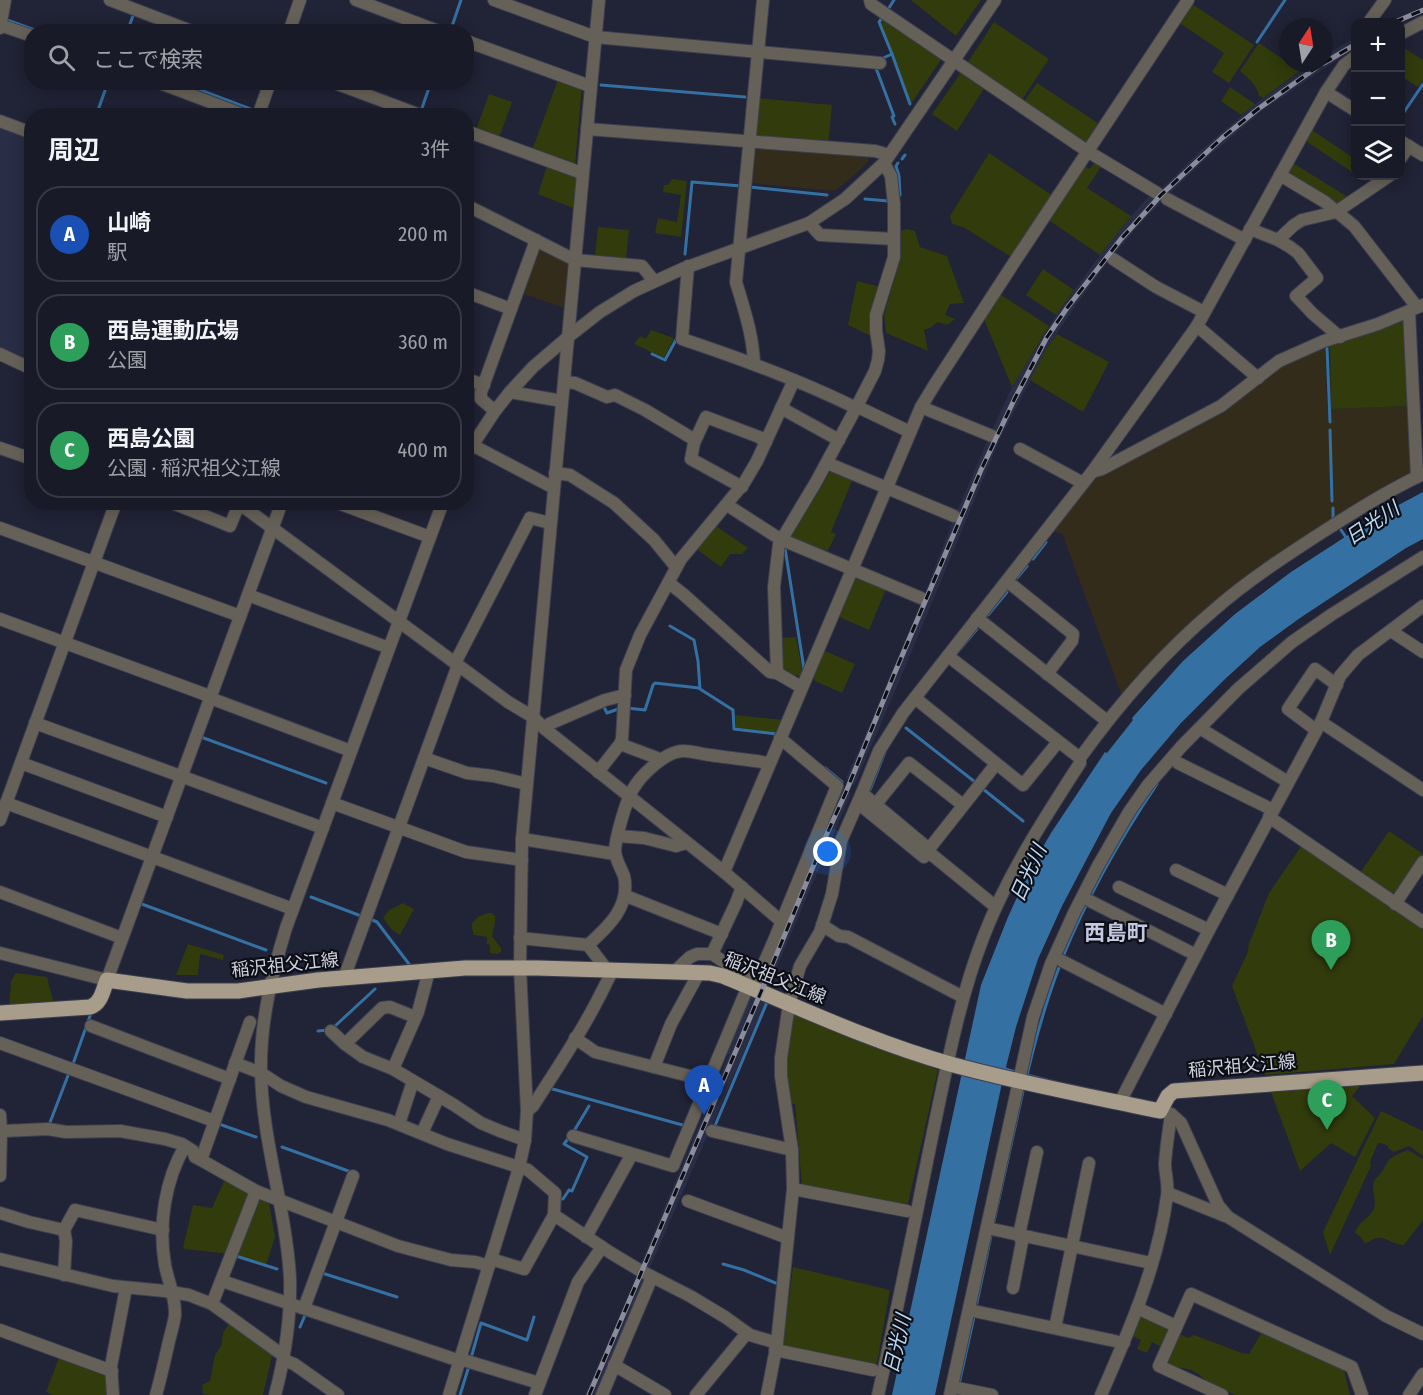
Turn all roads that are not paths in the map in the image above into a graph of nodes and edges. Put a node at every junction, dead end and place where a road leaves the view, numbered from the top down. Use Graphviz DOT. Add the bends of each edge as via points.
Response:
graph roads {
  1 [pos="5,0"];
  2 [pos="110,0"];
  3 [pos="300,0"];
  4 [pos="356,0"];
  5 [pos="494,0"];
  6 [pos="599,0"];
  7 [pos="763,0"];
  8 [pos="870,0"];
  9 [pos="995,0"];
  10 [pos="1188,0"];
  11 [pos="1385,0"];
  12 [pos="1372,18"];
  13 [pos="1423,22"];
  14 [pos="173,24"];
  15 [pos="292,24"];
  16 [pos="420,24"];
  17 [pos="0,26"];
  18 [pos="1405,32"];
  19 [pos="24,34"];
  20 [pos="595,37"];
  21 [pos="474,44"];
  22 [pos="758,53"];
  23 [pos="1351,58"];
  24 [pos="954,61"];
  25 [pos="880,63"];
  26 [pos="590,86"];
  27 [pos="178,90"];
  28 [pos="267,90"];
  29 [pos="353,90"];
  30 [pos="1326,92"];
  31 [pos="226,108"];
  32 [pos="261,108"];
  33 [pos="402,108"];
  34 [pos="1351,108"];
  35 [pos="0,122"];
  36 [pos="586,129"];
  37 [pos="24,130"];
  38 [pos="474,134"];
  39 [pos="750,141"];
  40 [pos="1405,143"];
  41 [pos="1087,151"];
  42 [pos="1423,155"];
  43 [pos="886,159"];
  44 [pos="582,173"];
  45 [pos="1280,175"];
  46 [pos="1383,180"];
  47 [pos="474,209"];
  48 [pos="1336,212"];
  49 [pos="809,223"];
  50 [pos="1247,234"];
  51 [pos="894,239"];
  52 [pos="536,240"];
  53 [pos="1278,240"];
  54 [pos="740,247"];
  55 [pos="1113,259"];
  56 [pos="575,260"];
  57 [pos="688,266"];
  58 [pos="654,281"];
  59 [pos="474,295"];
  60 [pos="1416,308"];
  61 [pos="512,309"];
  62 [pos="1204,312"];
  63 [pos="1197,326"];
  64 [pos="568,337"];
  65 [pos="1340,337"];
  66 [pos="0,354"];
  67 [pos="754,364"];
  68 [pos="24,365"];
  69 [pos="1258,378"];
  70 [pos="794,380"];
  71 [pos="474,382"];
  72 [pos="564,382"];
  73 [pos="484,385"];
  74 [pos="510,392"];
  75 [pos="562,401"];
  76 [pos="921,407"];
  77 [pos="781,408"];
  78 [pos="856,408"];
  79 [pos="495,411"];
  80 [pos="910,432"];
  81 [pos="992,436"];
  82 [pos="474,439"];
  83 [pos="695,440"];
  84 [pos="839,440"];
  85 [pos="766,442"];
  86 [pos="474,445"];
  87 [pos="0,448"];
  88 [pos="1020,449"];
  89 [pos="24,456"];
  90 [pos="827,463"];
  91 [pos="1092,472"];
  92 [pos="555,473"];
  93 [pos="1420,475"];
  94 [pos="1083,483"];
  95 [pos="742,487"];
  96 [pos="554,488"];
  97 [pos="886,488"];
  98 [pos="727,505"];
  99 [pos="113,510"];
  100 [pos="190,510"];
  101 [pos="236,510"];
  102 [pos="247,510"];
  103 [pos="279,510"];
  104 [pos="356,510"];
  105 [pos="440,510"];
  106 [pos="954,516"];
  107 [pos="550,523"];
  108 [pos="0,528"];
  109 [pos="272,529"];
  110 [pos="429,537"];
  111 [pos="780,539"];
  112 [pos="1423,557"];
  113 [pos="94,563"];
  114 [pos="676,567"];
  115 [pos="852,570"];
  116 [pos="1007,581"];
  117 [pos="669,583"];
  118 [pos="248,595"];
  119 [pos="921,598"];
  120 [pos="1423,606"];
  121 [pos="240,616"];
  122 [pos="977,618"];
  123 [pos="0,619"];
  124 [pos="399,621"];
  125 [pos="1391,631"];
  126 [pos="65,643"];
  127 [pos="389,648"];
  128 [pos="1423,652"];
  129 [pos="948,656"];
  130 [pos="457,664"];
  131 [pos="777,673"];
  132 [pos="1047,674"];
  133 [pos="1337,685"];
  134 [pos="801,687"];
  135 [pos="625,695"];
  136 [pos="210,698"];
  137 [pos="915,698"];
  138 [pos="533,717"];
  139 [pos="1107,720"];
  140 [pos="35,723"];
  141 [pos="1319,726"];
  142 [pos="545,729"];
  143 [pos="1206,732"];
  144 [pos="780,738"];
  145 [pos="1058,742"];
  146 [pos="620,744"];
  147 [pos="351,751"];
  148 [pos="424,758"];
  149 [pos="1080,758"];
  150 [pos="660,759"];
  151 [pos="769,763"];
  152 [pos="21,764"];
  153 [pos="996,764"];
  154 [pos="1178,764"];
  155 [pos="598,772"];
  156 [pos="181,777"];
  157 [pos="1288,782"];
  158 [pos="527,784"];
  159 [pos="1423,790"];
  160 [pos="629,797"];
  161 [pos="860,798"];
  162 [pos="6,803"];
  163 [pos="332,803"];
  164 [pos="876,804"];
  165 [pos="963,805"];
  166 [pos="1271,813"];
  167 [pos="166,817"];
  168 [pos="0,820"];
  169 [pos="323,828"];
  170 [pos="399,828"];
  171 [pos="618,836"];
  172 [pos="522,839"];
  173 [pos="686,843"];
  174 [pos="927,853"];
  175 [pos="615,854"];
  176 [pos="152,857"];
  177 [pos="522,861"];
  178 [pos="1423,862"];
  179 [pos="1176,870"];
  180 [pos="724,872"];
  181 [pos="742,887"];
  182 [pos="1119,887"];
  183 [pos="0,892"];
  184 [pos="626,896"];
  185 [pos="1228,896"];
  186 [pos="737,900"];
  187 [pos="1090,901"];
  188 [pos="1395,904"];
  189 [pos="996,907"];
  190 [pos="293,909"];
  191 [pos="778,918"];
  192 [pos="1423,922"];
  193 [pos="822,925"];
  194 [pos="1209,930"];
  195 [pos="722,934"];
  196 [pos="122,938"];
  197 [pos="520,938"];
  198 [pos="588,945"];
  199 [pos="0,953"];
  200 [pos="712,954"];
  201 [pos="1196,955"];
  202 [pos="1062,961"];
  203 [pos="520,968"];
  204 [pos="610,970"];
  205 [pos="429,971"];
  206 [pos="674,972"];
  207 [pos="699,973"];
  208 [pos="344,978"];
  209 [pos="107,980"];
  210 [pos="270,986"];
  211 [pos="752,986"];
  212 [pos="963,997"];
  213 [pos="789,1004"];
  214 [pos="0,1013"];
  215 [pos="1166,1014"];
  216 [pos="415,1017"];
  217 [pos="250,1022"];
  218 [pos="91,1026"];
  219 [pos="331,1031"];
  220 [pos="575,1038"];
  221 [pos="0,1043"];
  222 [pos="345,1044"];
  223 [pos="235,1063"];
  224 [pos="949,1063"];
  225 [pos="654,1067"];
  226 [pos="393,1069"];
  227 [pos="1423,1072"];
  228 [pos="261,1073"];
  229 [pos="230,1078"];
  230 [pos="1017,1080"];
  231 [pos="413,1081"];
  232 [pos="709,1081"];
  233 [pos="439,1096"];
  234 [pos="1120,1102"];
  235 [pos="527,1112"];
  236 [pos="1165,1112"];
  237 [pos="0,1115"];
  238 [pos="214,1121"];
  239 [pos="399,1124"];
  240 [pos="1,1130"];
  241 [pos="712,1131"];
  242 [pos="422,1133"];
  243 [pos="573,1136"];
  244 [pos="525,1140"];
  245 [pos="185,1146"];
  246 [pos="792,1150"];
  247 [pos="1037,1152"];
  248 [pos="632,1154"];
  249 [pos="201,1160"];
  250 [pos="1089,1163"];
  251 [pos="519,1168"];
  252 [pos="0,1176"];
  253 [pos="353,1176"];
  254 [pos="793,1189"];
  255 [pos="256,1191"];
  256 [pos="1168,1193"];
  257 [pos="278,1199"];
  258 [pos="688,1201"];
  259 [pos="907,1211"];
  260 [pos="0,1213"];
  261 [pos="554,1215"];
  262 [pos="1228,1217"];
  263 [pos="336,1221"];
  264 [pos="987,1228"];
  265 [pos="64,1230"];
  266 [pos="163,1230"];
  267 [pos="1019,1236"];
  268 [pos="586,1237"];
  269 [pos="788,1238"];
  270 [pos="1072,1246"];
  271 [pos="602,1248"];
  272 [pos="0,1259"];
  273 [pos="490,1262"];
  274 [pos="1151,1263"];
  275 [pos="64,1275"];
  276 [pos="652,1277"];
  277 [pos="222,1281"];
  278 [pos="126,1288"];
  279 [pos="1013,1288"];
  280 [pos="172,1292"];
  281 [pos="290,1303"];
  282 [pos="212,1304"];
  283 [pos="304,1308"];
  284 [pos="1137,1308"];
  285 [pos="969,1310"];
  286 [pos="1176,1326"];
  287 [pos="1055,1328"];
  288 [pos="0,1330"];
  289 [pos="747,1333"];
  290 [pos="1423,1334"];
  291 [pos="1124,1342"];
  292 [pos="776,1346"];
  293 [pos="283,1358"];
  294 [pos="460,1360"];
  295 [pos="614,1365"];
  296 [pos="873,1370"];
  297 [pos="112,1371"];
  298 [pos="1423,1374"];
  299 [pos="537,1389"];
  300 [pos="951,1391"];
  301 [pos="113,1395"];
  302 [pos="156,1395"];
  303 [pos="275,1395"];
  304 [pos="339,1395"];
  305 [pos="450,1395"];
  306 [pos="602,1395"];
  307 [pos="665,1395"];
  308 [pos="696,1395"];
  309 [pos="767,1395"];
  310 [pos="878,1395"];
  311 [pos="992,1395"];
  312 [pos="1101,1395"];
  313 [pos="1222,1395"];
  314 [pos="1362,1395"];
  315 [pos="1409,1395"];
  1 -- 17 [label="street"];
  2 -- 14 [label="street"];
  3 -- 15 [label="street"];
  4 -- 16 [label="street"];
  5 -- 20 [label="street"];
  6 -- 20 [label="street"];
  7 -- 22 [label="street"];
  8 -- 24 [label="street"];
  9 -- 24 [label="street"];
  10 -- 41 [label="street"];
  11 -- 12 [label="street"];
  13 -- 18 [label="street"];
  17 -- 19 [label="street"];
  20 -- 22 [label="street"];
  20 -- 26 [label="street"];
  21 -- 26 [label="street"];
  22 -- 25 [label="street"];
  22 -- 39 [label="street"];
  23 -- 30 [label="street"];
  24 -- 41 [label="street"];
  24 -- 43 [label="street"];
  26 -- 36 [label="street"];
  27 -- 31 [label="street"];
  28 -- 32 [label="street"];
  29 -- 33 [label="street"];
  30 -- 34 [label="street"];
  30 -- 45 [label="street"];
  35 -- 37 [label="street"];
  36 -- 39 [label="street"];
  36 -- 44 [label="street"];
  38 -- 44 [label="street"];
  39 -- 43 [label="street" via="875,150"];
  39 -- 54 [label="street"];
  40 -- 42 [label="street"];
  41 -- 50 [label="street" via="1162,196"];
  41 -- 76 [label="street"];
  43 -- 49 [label="street" via="845,199"];
  43 -- 51 [label="street" via="894,204"];
  44 -- 56 [label="street"];
  45 -- 48 [label="street"];
  45 -- 50 [label="street"];
  46 -- 48 [label="street"];
  47 -- 52 [label="street"];
  48 -- 53 [label="street" via="1302,220"];
  48 -- 60 [label="street" via="1354,226"];
  49 -- 51 [label="street" via="820,235"];
  49 -- 54 [label="street"];
  50 -- 53 [label="street"];
  50 -- 62 [label="street"];
  51 -- 78 [label="street" via="894,256 876,315 878,360"];
  52 -- 56 [label="street"];
  52 -- 61 [label="street"];
  53 -- 65 [label="street" via="1298,253 1317,278 1296,296"];
  54 -- 57 [label="street"];
  54 -- 67 [label="street" via="736,282 750,326"];
  55 -- 62 [label="street"];
  56 -- 58 [label="street" via="642,266"];
  56 -- 64 [label="street"];
  57 -- 58 [label="street"];
  57 -- 67 [label="street" via="682,339"];
  58 -- 64 [label="street" via="600,312"];
  59 -- 61 [label="street"];
  60 -- 65 [label="street"];
  60 -- 93 [label="street"];
  61 -- 73 [label="street"];
  62 -- 63 [label="street"];
  63 -- 69 [label="street"];
  63 -- 91 [label="street"];
  64 -- 72 [label="street"];
  64 -- 74 [label="street"];
  65 -- 69 [label="street" via="1279,362"];
  66 -- 68 [label="street"];
  67 -- 70 [label="street"];
  69 -- 91 [label="street" via="1221,406"];
  70 -- 77 [label="street"];
  70 -- 78 [label="street"];
  71 -- 73 [label="street"];
  72 -- 75 [label="street"];
  72 -- 83 [label="street" via="607,397 615,395"];
  73 -- 79 [label="street" via="481,399"];
  74 -- 75 [label="street"];
  74 -- 79 [label="street"];
  75 -- 92 [label="street"];
  76 -- 80 [label="street"];
  76 -- 81 [label="street"];
  77 -- 84 [label="street"];
  77 -- 85 [label="street"];
  78 -- 80 [label="street"];
  78 -- 84 [label="street"];
  79 -- 82 [label="street"];
  80 -- 97 [label="street"];
  83 -- 85 [label="street" via="706,417"];
  83 -- 95 [label="street" via="691,459"];
  84 -- 90 [label="street"];
  85 -- 95 [label="street"];
  86 -- 96 [label="street"];
  87 -- 89 [label="street"];
  88 -- 94 [label="street"];
  90 -- 97 [label="street"];
  90 -- 111 [label="street"];
  91 -- 94 [label="street"];
  92 -- 96 [label="street"];
  92 -- 114 [label="street" via="570,475 614,503"];
  93 -- 139 [label="street" via="1367,504 1257,576 1181,640"];
  94 -- 116 [label="street"];
  95 -- 98 [label="street"];
  96 -- 107 [label="street"];
  97 -- 106 [label="street"];
  97 -- 115 [label="street"];
  98 -- 111 [label="street"];
  98 -- 114 [label="street"];
  99 -- 113 [label="street"];
  100 -- 101 [label="street" via="230,526"];
  102 -- 109 [label="street"];
  103 -- 109 [label="street"];
  104 -- 110 [label="street"];
  105 -- 110 [label="street"];
  107 -- 130 [label="street" via="530,518"];
  107 -- 138 [label="street"];
  108 -- 113 [label="street"];
  109 -- 118 [label="street"];
  109 -- 124 [label="street"];
  110 -- 124 [label="street"];
  111 -- 115 [label="street"];
  111 -- 131 [label="street" via="774,587"];
  112 -- 230 [label="street" via="1292,642 1238,689 1148,785 1098,866 1051,964"];
  113 -- 121 [label="street"];
  113 -- 126 [label="street"];
  114 -- 117 [label="street"];
  115 -- 119 [label="street"];
  115 -- 134 [label="street"];
  116 -- 122 [label="street"];
  116 -- 132 [label="street" via="1073,634"];
  117 -- 131 [label="street" via="770,672"];
  117 -- 135 [label="street" via="630,658"];
  118 -- 121 [label="street"];
  118 -- 127 [label="street"];
  120 -- 125 [label="street"];
  121 -- 136 [label="street"];
  122 -- 129 [label="street"];
  122 -- 132 [label="street"];
  123 -- 126 [label="street"];
  124 -- 127 [label="street"];
  124 -- 130 [label="street"];
  125 -- 128 [label="street"];
  125 -- 133 [label="street" via="1358,655"];
  126 -- 136 [label="street"];
  126 -- 140 [label="street"];
  127 -- 147 [label="street"];
  129 -- 137 [label="street"];
  129 -- 145 [label="street"];
  130 -- 138 [label="street"];
  130 -- 148 [label="street"];
  131 -- 134 [label="street"];
  132 -- 139 [label="street"];
  133 -- 141 [label="street"];
  133 -- 141 [label="street" via="1315,669 1288,709"];
  134 -- 144 [label="street"];
  135 -- 142 [label="street" via="605,700"];
  135 -- 146 [label="street"];
  136 -- 147 [label="street"];
  136 -- 156 [label="street"];
  137 -- 153 [label="street"];
  137 -- 161 [label="street" via="879,751"];
  138 -- 142 [label="street"];
  138 -- 158 [label="street"];
  139 -- 149 [label="street"];
  140 -- 152 [label="street"];
  140 -- 156 [label="street"];
  141 -- 157 [label="street"];
  141 -- 159 [label="street"];
  142 -- 155 [label="street"];
  143 -- 157 [label="street"];
  144 -- 151 [label="street"];
  144 -- 191 [label="street" via="837,786"];
  145 -- 149 [label="street"];
  145 -- 153 [label="street" via="1023,785"];
  146 -- 150 [label="street"];
  146 -- 155 [label="street"];
  147 -- 163 [label="street"];
  148 -- 158 [label="street" via="467,772"];
  148 -- 170 [label="street"];
  149 -- 189 [label="street"];
  150 -- 151 [label="street" via="681,751"];
  150 -- 160 [label="street"];
  151 -- 180 [label="street"];
  152 -- 162 [label="street"];
  152 -- 167 [label="street"];
  153 -- 165 [label="street"];
  154 -- 166 [label="street"];
  155 -- 160 [label="street"];
  156 -- 167 [label="street"];
  156 -- 169 [label="street"];
  157 -- 166 [label="street"];
  158 -- 172 [label="street"];
  160 -- 171 [label="street"];
  160 -- 173 [label="street"];
  161 -- 164 [label="street"];
  161 -- 174 [label="street"];
  161 -- 193 [label="street" via="841,841"];
  162 -- 168 [label="street"];
  162 -- 176 [label="street"];
  163 -- 169 [label="street"];
  163 -- 170 [label="street"];
  164 -- 165 [label="street" via="909,763"];
  164 -- 174 [label="street"];
  165 -- 174 [label="street"];
  166 -- 185 [label="street"];
  166 -- 188 [label="street"];
  167 -- 176 [label="street"];
  169 -- 190 [label="street"];
  170 -- 177 [label="street" via="466,852"];
  170 -- 208 [label="street"];
  171 -- 173 [label="street" via="676,846"];
  171 -- 175 [label="street"];
  172 -- 175 [label="street"];
  172 -- 177 [label="street"];
  173 -- 180 [label="street"];
  174 -- 189 [label="street"];
  175 -- 184 [label="street" via="625,879"];
  176 -- 190 [label="street"];
  176 -- 196 [label="street"];
  177 -- 197 [label="street"];
  178 -- 188 [label="street"];
  179 -- 185 [label="street"];
  180 -- 181 [label="street"];
  181 -- 186 [label="street"];
  181 -- 191 [label="street"];
  182 -- 194 [label="street"];
  183 -- 196 [label="street"];
  184 -- 195 [label="street"];
  184 -- 198 [label="street" via="609,926"];
  185 -- 194 [label="street"];
  186 -- 191 [label="street"];
  186 -- 195 [label="street"];
  187 -- 201 [label="street"];
  188 -- 192 [label="street"];
  189 -- 212 [label="street"];
  190 -- 210 [label="street"];
  191 -- 211 [label="street"];
  193 -- 212 [label="street"];
  193 -- 213 [label="street" via="800,966"];
  194 -- 201 [label="street"];
  195 -- 200 [label="street"];
  196 -- 209 [label="street"];
  197 -- 198 [label="street"];
  197 -- 203 [label="street"];
  198 -- 204 [label="street"];
  199 -- 209 [label="street"];
  200 -- 206 [label="street" via="690,957"];
  200 -- 211 [label="street"];
  201 -- 215 [label="street"];
  202 -- 215 [label="street"];
  203 -- 204 [label="main road, 稲沢祖父江線"];
  203 -- 205 [label="main road, 稲沢祖父江線"];
  203 -- 235 [label="street"];
  204 -- 206 [label="main road, 稲沢祖父江線"];
  204 -- 220 [label="street" via="597,1002"];
  205 -- 208 [label="main road, 稲沢祖父江線"];
  205 -- 216 [label="street"];
  206 -- 207 [label="main road, 稲沢祖父江線"];
  207 -- 211 [label="main road, 稲沢祖父江線"];
  207 -- 225 [label="street" via="671,1024"];
  208 -- 210 [label="main road, 稲沢祖父江線"];
  209 -- 210 [label="main road, 稲沢祖父江線" via="187,991 238,991"];
  209 -- 214 [label="main road" via="99,1002 90,1007"];
  210 -- 228 [label="street"];
  211 -- 213 [label="main road, 稲沢祖父江線"];
  211 -- 232 [label="street"];
  212 -- 224 [label="street"];
  213 -- 224 [label="main road, 稲沢祖父江線" via="888,1044"];
  213 -- 246 [label="street" via="781,1076"];
  215 -- 234 [label="street"];
  216 -- 222 [label="street" via="390,1007 382,1008"];
  216 -- 226 [label="street"];
  217 -- 223 [label="street"];
  218 -- 229 [label="street"];
  219 -- 222 [label="street"];
  220 -- 225 [label="street" via="595,1052"];
  220 -- 235 [label="street"];
  221 -- 238 [label="street"];
  222 -- 226 [label="street" via="363,1057"];
  223 -- 228 [label="street"];
  223 -- 229 [label="street"];
  224 -- 230 [label="main road, 稲沢祖父江線"];
  224 -- 310 [label="street"];
  225 -- 232 [label="street"];
  226 -- 231 [label="street"];
  227 -- 236 [label="main road, 稲沢祖父江線" via="1174,1091 1168,1096"];
  228 -- 239 [label="street" via="306,1097"];
  228 -- 257 [label="street"];
  229 -- 238 [label="street"];
  230 -- 234 [label="main road, 稲沢祖父江線"];
  230 -- 264 [label="street"];
  231 -- 233 [label="street"];
  231 -- 239 [label="street"];
  232 -- 248 [label="street" via="673,1166"];
  233 -- 242 [label="street"];
  233 -- 244 [label="street" via="481,1123"];
  234 -- 236 [label="main road, 稲沢祖父江線"];
  235 -- 244 [label="street"];
  236 -- 256 [label="street"];
  236 -- 262 [label="street" via="1181,1123 1218,1205"];
  237 -- 240 [label="street"];
  238 -- 249 [label="street"];
  239 -- 242 [label="street"];
  240 -- 245 [label="street" via="120,1131"];
  240 -- 252 [label="street"];
  241 -- 246 [label="street"];
  242 -- 251 [label="street"];
  243 -- 248 [label="street"];
  244 -- 251 [label="street"];
  245 -- 249 [label="street"];
  245 -- 266 [label="street" via="171,1177"];
  246 -- 254 [label="street"];
  247 -- 267 [label="street"];
  248 -- 268 [label="street"];
  249 -- 255 [label="street"];
  250 -- 270 [label="street"];
  251 -- 261 [label="street" via="528,1170 555,1193"];
  251 -- 273 [label="street"];
  253 -- 263 [label="street"];
  254 -- 259 [label="street"];
  254 -- 269 [label="street"];
  255 -- 257 [label="street"];
  255 -- 277 [label="street"];
  256 -- 262 [label="street"];
  256 -- 274 [label="street"];
  257 -- 263 [label="street"];
  257 -- 281 [label="street"];
  258 -- 269 [label="street"];
  260 -- 265 [label="street"];
  261 -- 268 [label="street"];
  261 -- 273 [label="street" via="524,1269"];
  262 -- 290 [label="street" via="1386,1316"];
  263 -- 273 [label="street" via="398,1246 451,1260"];
  263 -- 283 [label="street"];
  264 -- 267 [label="street"];
  264 -- 285 [label="street"];
  265 -- 266 [label="street" via="75,1210"];
  265 -- 275 [label="street"];
  266 -- 280 [label="street"];
  267 -- 270 [label="street"];
  267 -- 279 [label="street" via="1022,1242"];
  268 -- 271 [label="street"];
  269 -- 292 [label="street"];
  270 -- 274 [label="street"];
  270 -- 287 [label="street"];
  271 -- 276 [label="street"];
  271 -- 299 [label="street" via="578,1282"];
  272 -- 275 [label="street"];
  273 -- 294 [label="street"];
  274 -- 284 [label="street"];
  275 -- 278 [label="street"];
  276 -- 289 [label="street"];
  276 -- 295 [label="street"];
  277 -- 281 [label="street"];
  277 -- 282 [label="street"];
  278 -- 280 [label="street"];
  278 -- 297 [label="street"];
  280 -- 282 [label="street"];
  280 -- 302 [label="street" via="175,1314"];
  281 -- 283 [label="street"];
  281 -- 293 [label="street"];
  282 -- 293 [label="street"];
  283 -- 294 [label="street"];
  284 -- 286 [label="street"];
  284 -- 291 [label="street"];
  285 -- 287 [label="street"];
  285 -- 300 [label="street"];
  286 -- 313 [label="street" via="1159,1366"];
  286 -- 314 [label="street" via="1191,1294 1352,1367"];
  287 -- 291 [label="street"];
  288 -- 297 [label="street"];
  289 -- 292 [label="street"];
  289 -- 308 [label="street"];
  291 -- 312 [label="street"];
  292 -- 296 [label="street"];
  292 -- 309 [label="street"];
  293 -- 303 [label="street"];
  293 -- 304 [label="street"];
  294 -- 299 [label="street"];
  294 -- 305 [label="street"];
  295 -- 306 [label="street"];
  295 -- 307 [label="street"];
  297 -- 301 [label="street"];
  298 -- 315 [label="street"];
  300 -- 311 [label="street"];
}
